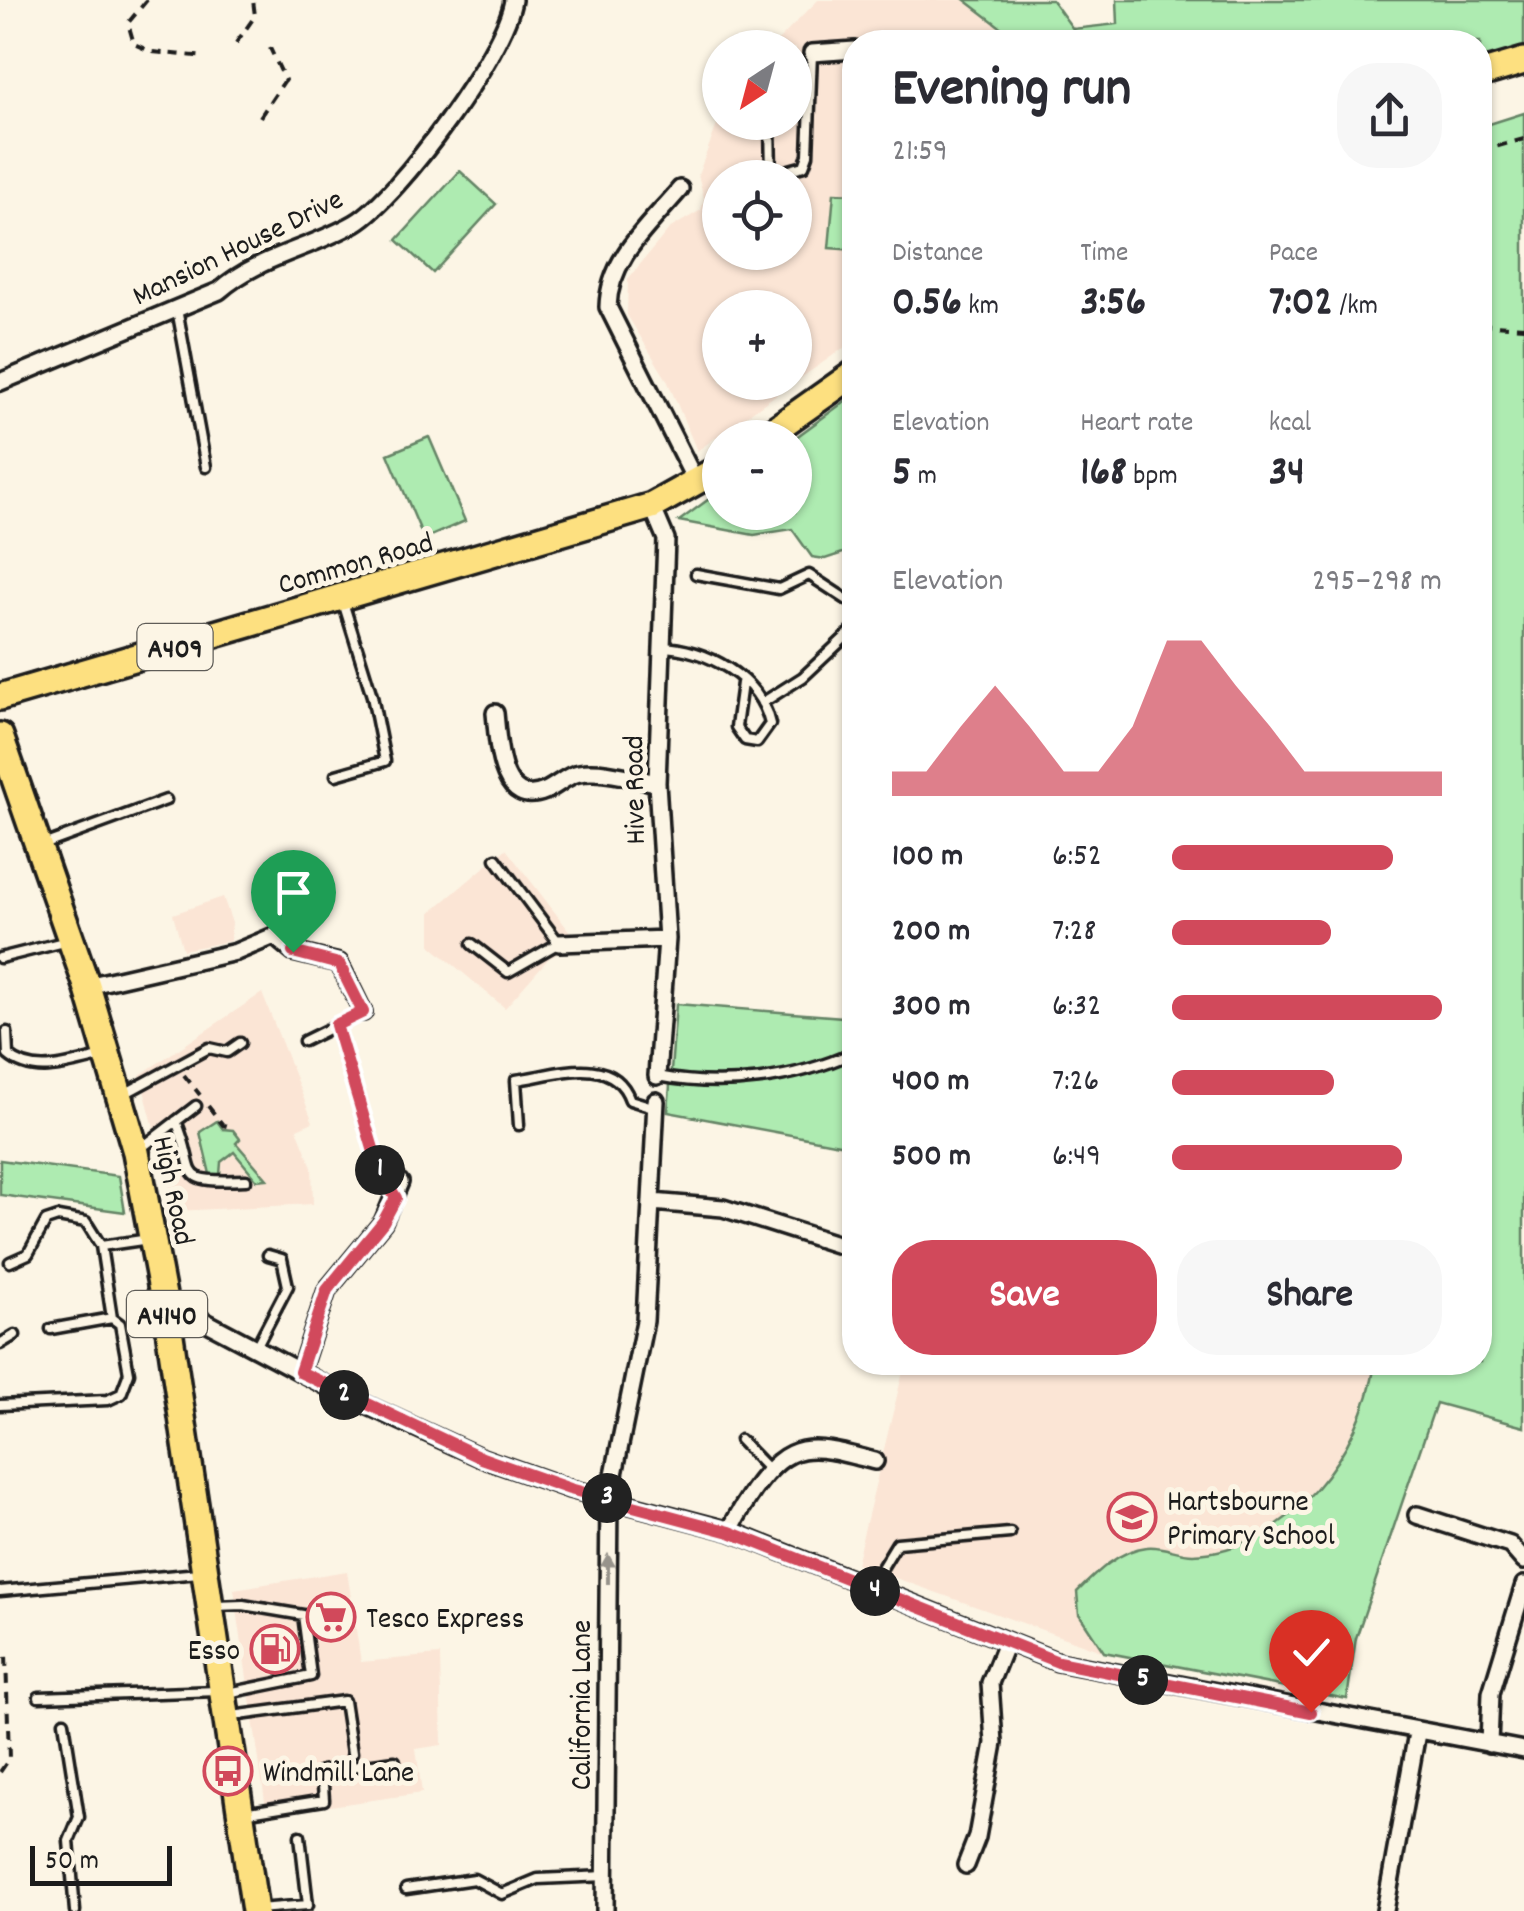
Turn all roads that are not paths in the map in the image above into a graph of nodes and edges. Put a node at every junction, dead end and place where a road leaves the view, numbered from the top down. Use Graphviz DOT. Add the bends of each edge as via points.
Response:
graph roads {
  1 [pos="513,0"];
  2 [pos="842,51"];
  3 [pos="812,53"];
  4 [pos="1524,60"];
  5 [pos="1492,70"];
  6 [pos="771,140"];
  7 [pos="809,140"];
  8 [pos="680,189"];
  9 [pos="177,308"];
  10 [pos="0,382"];
  11 [pos="842,382"];
  12 [pos="788,420"];
  13 [pos="206,468"];
  14 [pos="702,481"];
  15 [pos="697,484"];
  16 [pos="652,506"];
  17 [pos="696,574"];
  18 [pos="842,596"];
  19 [pos="342,599"];
  20 [pos="842,641"];
  21 [pos="661,648"];
  22 [pos="742,683"];
  23 [pos="0,697"];
  24 [pos="762,703"];
  25 [pos="495,714"];
  26 [pos="0,736"];
  27 [pos="336,775"];
  28 [pos="658,783"];
  29 [pos="166,800"];
  30 [pos="38,846"];
  31 [pos="496,859"];
  32 [pos="667,939"];
  33 [pos="71,940"];
  34 [pos="472,944"];
  35 [pos="560,944"];
  36 [pos="0,958"];
  37 [pos="87,986"];
  38 [pos="363,1012"];
  39 [pos="7,1032"];
  40 [pos="304,1041"];
  41 [pos="240,1043"];
  42 [pos="108,1055"];
  43 [pos="842,1057"];
  44 [pos="658,1076"];
  45 [pos="120,1096"];
  46 [pos="656,1105"];
  47 [pos="196,1106"];
  48 [pos="176,1121"];
  49 [pos="519,1124"];
  50 [pos="136,1152"];
  51 [pos="246,1180"];
  52 [pos="398,1190"];
  53 [pos="652,1202"];
  54 [pos="154,1238"];
  55 [pos="101,1246"];
  56 [pos="842,1246"];
  57 [pos="268,1255"];
  58 [pos="10,1262"];
  59 [pos="112,1318"];
  60 [pos="168,1322"];
  61 [pos="51,1329"];
  62 [pos="14,1335"];
  63 [pos="0,1344"];
  64 [pos="255,1348"];
  65 [pos="300,1372"];
  66 [pos="0,1405"];
  67 [pos="740,1440"];
  68 [pos="875,1461"];
  69 [pos="767,1468"];
  70 [pos="609,1499"];
  71 [pos="1417,1516"];
  72 [pos="730,1532"];
  73 [pos="1010,1534"];
  74 [pos="1524,1561"];
  75 [pos="204,1572"];
  76 [pos="1524,1585"];
  77 [pos="869,1589"];
  78 [pos="0,1591"];
  79 [pos="210,1607"];
  80 [pos="1006,1643"];
  81 [pos="39,1697"];
  82 [pos="224,1701"];
  83 [pos="64,1722"];
  84 [pos="1417,1734"];
  85 [pos="1488,1744"];
  86 [pos="1524,1750"];
  87 [pos="352,1753"];
  88 [pos="395,1761"];
  89 [pos="241,1813"];
  90 [pos="300,1836"];
  91 [pos="966,1865"];
  92 [pos="606,1876"];
  93 [pos="406,1889"];
  94 [pos="255,1910"];
  95 [pos="75,1911"];
  96 [pos="605,1911"];
  97 [pos="1385,1911"];
  1 -- 9 [label="street, Mansion House Drive" via="495,47 443,126 369,212"];
  2 -- 3 [label="street"];
  4 -- 5 [label="main road"];
  6 -- 7 [label="lane" via="772,175 804,166"];
  8 -- 15 [label="street" via="622,257 608,288 608,307"];
  9 -- 10 [label="street, Mansion House Drive"];
  9 -- 13 [label="lane"];
  11 -- 12 [label="main road"];
  14 -- 15 [label="main road, Common Road / A409"];
  15 -- 16 [label="main road, Common Road / A409"];
  16 -- 19 [label="main road, Common Road / A409"];
  16 -- 21 [label="street, Hive Road" via="666,539"];
  17 -- 18 [label="lane" via="779,589 809,574"];
  19 -- 23 [label="main road, Common Road / A409"];
  19 -- 27 [label="lane" via="385,761"];
  20 -- 24 [label="lane"];
  21 -- 22 [label="lane" via="707,654"];
  21 -- 28 [label="street, Hive Road"];
  22 -- 24 [label="lane"];
  22 -- 24 [label="lane" via="736,727 752,743 769,730"];
  25 -- 28 [label="street" via="502,767 524,792 543,792 578,773"];
  26 -- 30 [label="main road, High Road / A4140"];
  28 -- 32 [label="street, Hive Road"];
  29 -- 30 [label="lane"];
  30 -- 33 [label="main road, High Road / A4140"];
  31 -- 35 [label="lane"];
  32 -- 35 [label="street"];
  32 -- 44 [label="street, Hive Road"];
  33 -- 36 [label="lane"];
  33 -- 37 [label="main road, High Road / A4140"];
  34 -- 35 [label="lane" via="508,972"];
  37 -- 38 [label="street" via="236,952 274,936 293,952 339,964"];
  37 -- 42 [label="main road, High Road / A4140"];
  38 -- 40 [label="lane"];
  39 -- 42 [label="lane" via="8,1055 27,1066 48,1069"];
  41 -- 45 [label="lane" via="227,1052 208,1048"];
  42 -- 45 [label="main road, High Road / A4140"];
  43 -- 44 [label="lane" via="798,1074 760,1079"];
  45 -- 50 [label="main road, High Road / A4140"];
  46 -- 49 [label="lane" via="630,1100 617,1077 597,1070 516,1080"];
  46 -- 53 [label="street"];
  47 -- 48 [label="lane"];
  48 -- 50 [label="lane"];
  48 -- 51 [label="lane" via="192,1176 201,1182"];
  50 -- 54 [label="main road, High Road / A4140"];
  52 -- 65 [label="street" via="383,1222 327,1290"];
  53 -- 56 [label="street" via="723,1208"];
  53 -- 70 [label="street" via="644,1321"];
  54 -- 55 [label="lane"];
  54 -- 60 [label="main road, High Road / A4140"];
  55 -- 58 [label="lane" via="86,1222 58,1217 46,1220 28,1254"];
  55 -- 59 [label="lane"];
  57 -- 64 [label="lane" via="282,1258 288,1286"];
  59 -- 61 [label="lane"];
  59 -- 66 [label="lane" via="120,1324 129,1373 121,1394"];
  60 -- 64 [label="street" via="198,1319"];
  60 -- 75 [label="main road, High Road / A4140"];
  62 -- 63 [label="lane"];
  64 -- 65 [label="street"];
  65 -- 70 [label="street" via="482,1458"];
  67 -- 69 [label="lane"];
  68 -- 69 [label="street" via="804,1448"];
  69 -- 72 [label="street"];
  70 -- 72 [label="street"];
  92 -- 70 [label="street, California Lane, one-way"];
  71 -- 74 [label="street" via="1510,1545"];
  72 -- 77 [label="street"];
  73 -- 77 [label="lane" via="897,1543"];
  75 -- 78 [label="lane"];
  75 -- 79 [label="main road, High Road / A4140"];
  76 -- 85 [label="street" via="1491,1693"];
  77 -- 80 [label="street"];
  79 -- 82 [label="main road, High Road / A4140"];
  79 -- 82 [label="lane" via="303,1616 312,1676 250,1685"];
  80 -- 84 [label="street" via="1098,1671"];
  80 -- 91 [label="street" via="990,1683 994,1743"];
  81 -- 82 [label="lane"];
  82 -- 87 [label="lane" via="344,1701"];
  82 -- 89 [label="main road, High Road / A4140"];
  83 -- 95 [label="lane" via="79,1817 69,1841"];
  84 -- 85 [label="street"];
  84 -- 97 [label="street"];
  85 -- 86 [label="street"];
  88 -- 89 [label="lane" via="322,1771 324,1800"];
  89 -- 94 [label="main road, High Road / A4140"];
  90 -- 94 [label="lane" via="308,1906"];
  92 -- 93 [label="lane" via="538,1879 502,1894 474,1879"];
  92 -- 96 [label="street, California Lane"];
}
